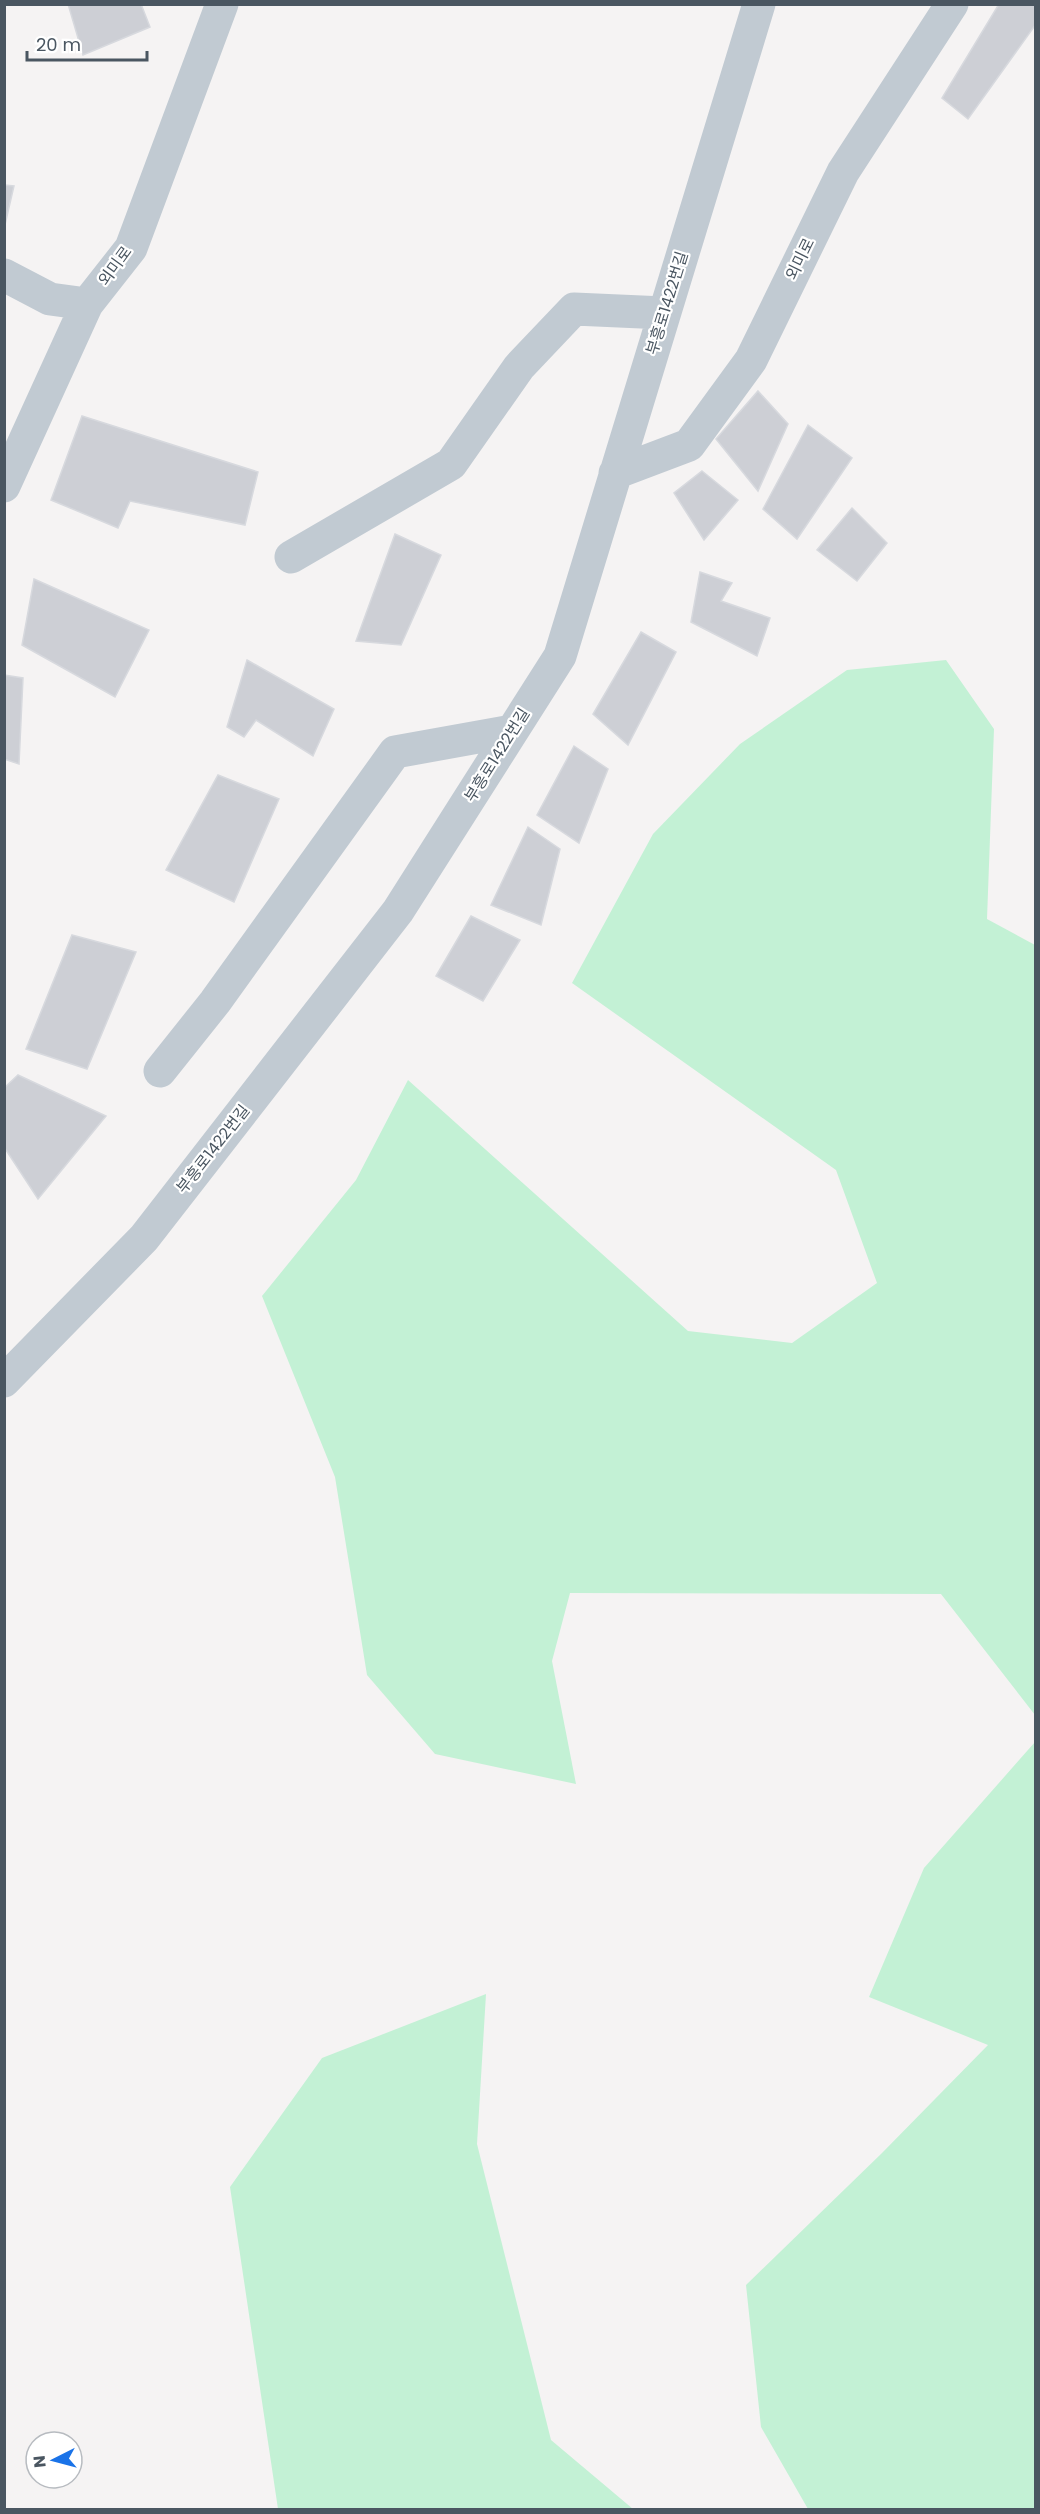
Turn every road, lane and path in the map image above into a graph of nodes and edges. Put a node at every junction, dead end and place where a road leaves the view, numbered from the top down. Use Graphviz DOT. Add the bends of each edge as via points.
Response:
graph roads {
  1 [pos="222,4"];
  2 [pos="759,4"];
  3 [pos="952,4"];
  4 [pos="4,275"];
  5 [pos="87,303"];
  6 [pos="664,313"];
  7 [pos="615,473"];
  8 [pos="4,486"];
  9 [pos="291,557"];
  10 [pos="512,732"];
  11 [pos="160,1071"];
  12 [pos="7,1376"];
  1 -- 5 [label="street, 외미로" via="130,248"];
  2 -- 6 [label="street, 부흥로1422번길"];
  3 -- 7 [label="street, 외미로" via="843,172 744,369 689,445"];
  4 -- 5 [label="street" via="51,299"];
  5 -- 8 [label="street, 외미로"];
  6 -- 7 [label="street, 부흥로1422번길"];
  6 -- 9 [label="street" via="574,309 519,367 451,464"];
  7 -- 10 [label="street, 부흥로1422번길" via="560,657"];
  10 -- 11 [label="street" via="395,752 215,1002"];
  10 -- 12 [label="street, 부흥로1422번길" via="398,911 144,1238"];
}
